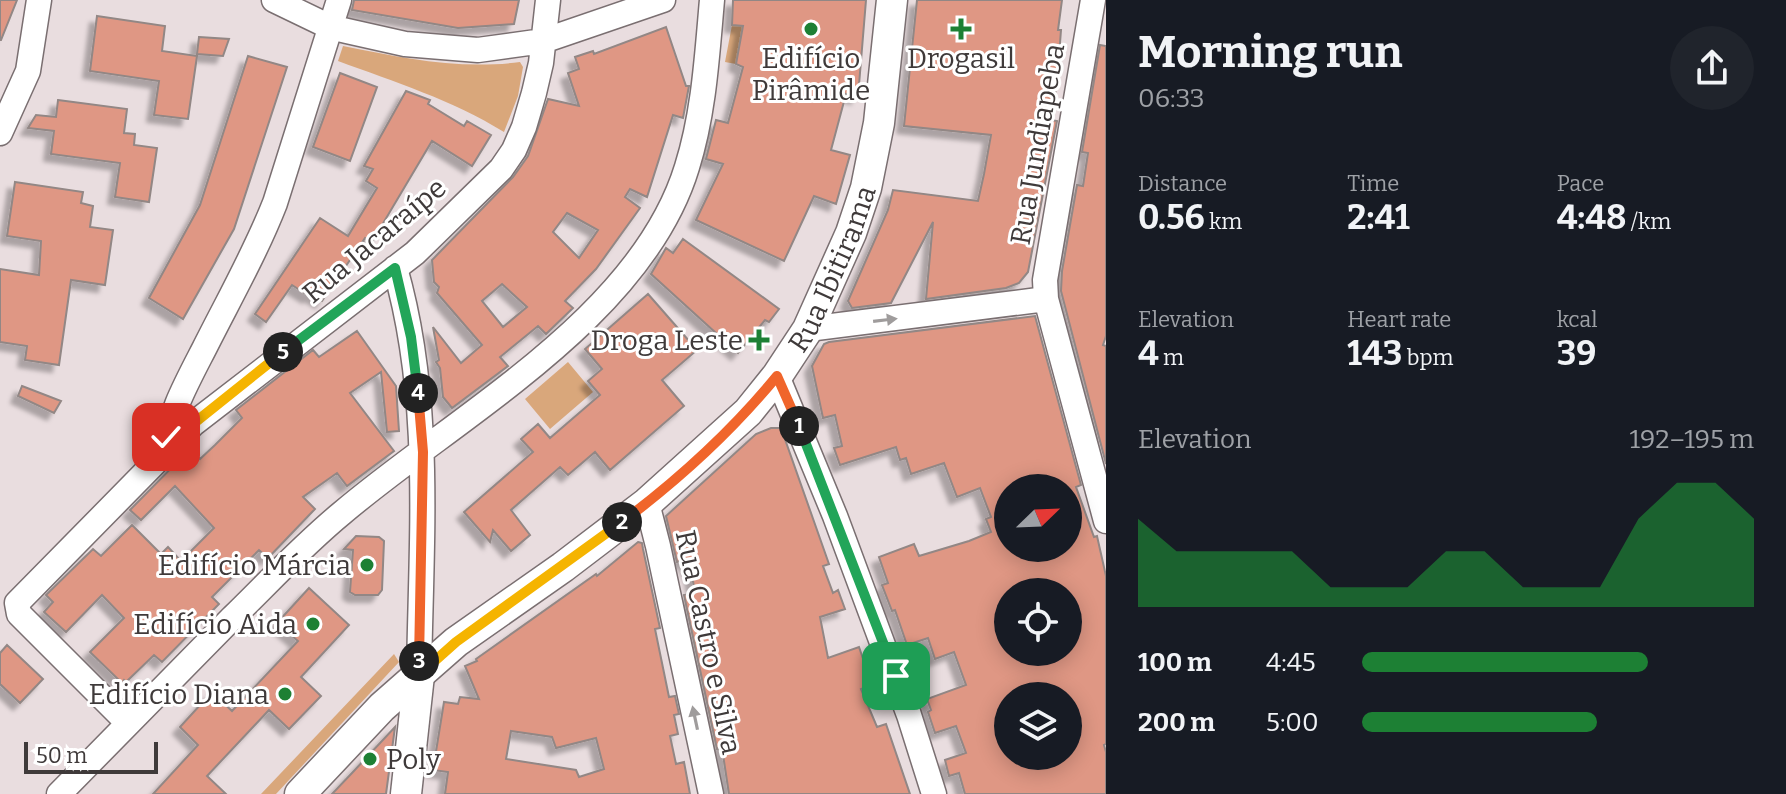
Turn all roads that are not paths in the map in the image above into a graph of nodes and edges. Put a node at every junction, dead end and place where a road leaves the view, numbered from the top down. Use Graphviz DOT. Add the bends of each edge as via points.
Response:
graph roads {
  1 [pos="39,0"];
  2 [pos="274,0"];
  3 [pos="339,0"];
  4 [pos="548,0"];
  5 [pos="663,0"];
  6 [pos="712,0"];
  7 [pos="892,0"];
  8 [pos="1093,0"];
  9 [pos="330,27"];
  10 [pos="543,41"];
  11 [pos="2,123"];
  12 [pos="395,268"];
  13 [pos="1046,299"];
  14 [pos="808,329"];
  15 [pos="777,376"];
  16 [pos="423,452"];
  17 [pos="164,453"];
  18 [pos="647,503"];
  19 [pos="1105,511"];
  20 [pos="419,675"];
  21 [pos="128,723"];
  22 [pos="59,794"];
  23 [pos="300,794"];
  24 [pos="406,794"];
  25 [pos="711,794"];
  26 [pos="934,794"];
  1 -- 11 [label="street" via="28,71"];
  2 -- 9 [label="street"];
  3 -- 9 [label="street"];
  4 -- 10 [label="street, Rua Jacaraípe"];
  5 -- 10 [label="street"];
  6 -- 16 [label="street" via="702,108 687,169 637,262 530,368"];
  7 -- 14 [label="main road, Rua Ibitirama" via="870,174 851,233"];
  8 -- 13 [label="street, Rua Jundiapeba" via="1046,259"];
  9 -- 10 [label="street" via="439,48 478,50"];
  9 -- 17 [label="street" via="275,203 178,402"];
  10 -- 12 [label="street, Rua Jacaraípe" via="534,93 514,150 501,169"];
  12 -- 16 [label="street" via="411,337"];
  12 -- 17 [label="street, Rua Jacaraípe" via="193,424"];
  14 -- 13 [label="street, one-way"];
  13 -- 19 [label="street, Rua Jundiapeba"];
  14 -- 15 [label="main road, Rua Ibitirama"];
  15 -- 18 [label="main road, Rua Ibitirama" via="748,412"];
  15 -- 26 [label="street" via="870,609"];
  16 -- 20 [label="street"];
  16 -- 21 [label="street" via="286,562"];
  17 -- 21 [label="street, Rua Jacaraípe" via="16,606"];
  18 -- 20 [label="main road, Rua Ibitirama" via="456,642"];
  25 -- 18 [label="street, Rua Castro e Silva, one-way"];
  20 -- 23 [label="main road, Rua Ibitirama"];
  20 -- 24 [label="main road"];
  21 -- 22 [label="street"];
}
